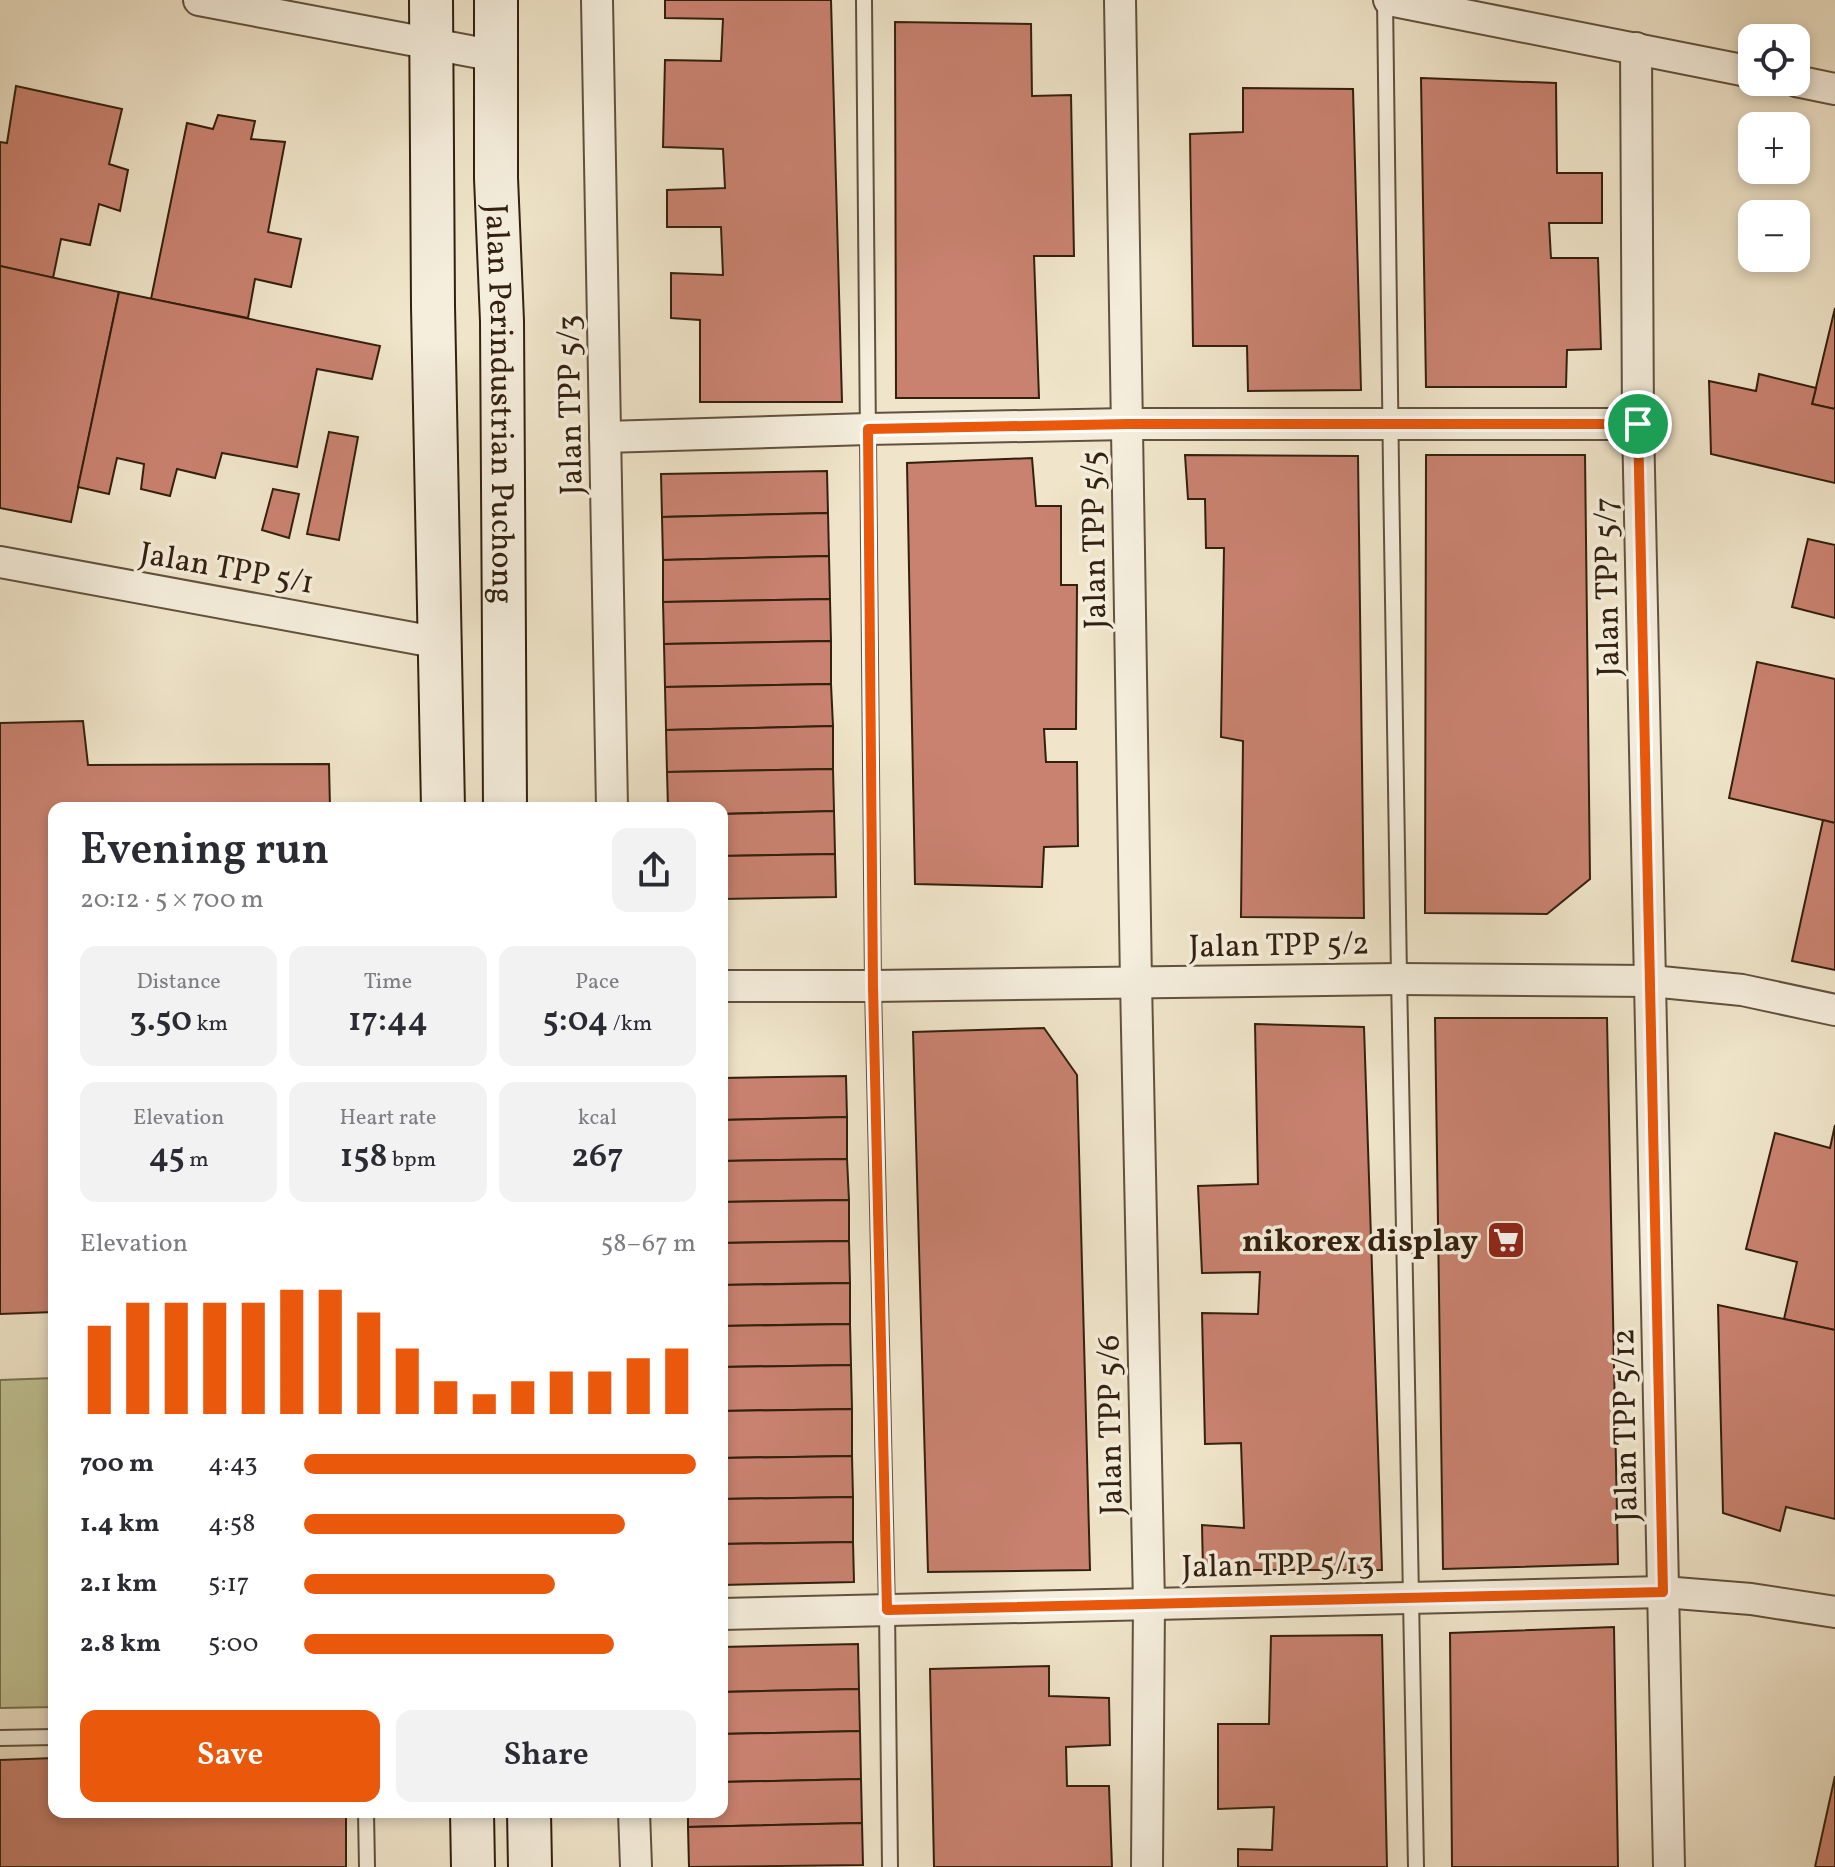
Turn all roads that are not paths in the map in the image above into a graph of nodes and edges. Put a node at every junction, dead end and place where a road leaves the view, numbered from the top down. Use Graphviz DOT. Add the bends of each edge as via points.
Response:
graph roads {
  1 [pos="199,0"];
  2 [pos="431,0"];
  3 [pos="496,0"];
  4 [pos="597,0"];
  5 [pos="864,0"];
  6 [pos="1120,0"];
  7 [pos="1387,0"];
  8 [pos="431,44"];
  9 [pos="1636,48"];
  10 [pos="496,56"];
  11 [pos="1738,69"];
  12 [pos="1810,84"];
  13 [pos="1835,89"];
  14 [pos="1127,424"];
  15 [pos="1390,424"];
  16 [pos="1638,424"];
  17 [pos="868,429"];
  18 [pos="605,437"];
  19 [pos="0,562"];
  20 [pos="440,643"];
  21 [pos="443,802"];
  22 [pos="505,802"];
  23 [pos="612,802"];
  24 [pos="1399,979"];
  25 [pos="1651,981"];
  26 [pos="1136,982"];
  27 [pos="728,986"];
  28 [pos="873,986"];
  29 [pos="1835,1010"];
  30 [pos="1663,1592"];
  31 [pos="1413,1597"];
  32 [pos="1149,1603"];
  33 [pos="887,1610"];
  34 [pos="1835,1612"];
  35 [pos="728,1614"];
  36 [pos="48,1737"];
  37 [pos="0,1738"];
  38 [pos="366,1818"];
  39 [pos="472,1818"];
  40 [pos="529,1818"];
  41 [pos="634,1818"];
  42 [pos="367,1867"];
  43 [pos="473,1867"];
  44 [pos="530,1867"];
  45 [pos="636,1867"];
  46 [pos="890,1867"];
  47 [pos="1147,1867"];
  48 [pos="1416,1867"];
  49 [pos="1669,1867"];
  1 -- 8 [label="street"];
  2 -- 8 [label="street, Jalan Perindustrian Puchong"];
  3 -- 10 [label="street, Jalan Perindustrian Puchong"];
  4 -- 18 [label="street, Jalan TPP 5/3"];
  5 -- 17 [label="lane"];
  6 -- 14 [label="street, Jalan TPP 5/5"];
  7 -- 9 [label="street"];
  7 -- 15 [label="lane"];
  8 -- 10 [label="street"];
  8 -- 20 [label="street, Jalan Perindustrian Puchong"];
  9 -- 11 [label="street"];
  9 -- 16 [label="street, Jalan TPP 5/7"];
  10 -- 22 [label="street, Jalan Perindustrian Puchong"];
  12 -- 13 [label="street"];
  14 -- 15 [label="street"];
  14 -- 17 [label="street"];
  14 -- 26 [label="street, Jalan TPP 5/5"];
  15 -- 16 [label="street"];
  15 -- 24 [label="lane"];
  16 -- 25 [label="street, Jalan TPP 5/7"];
  17 -- 18 [label="street"];
  17 -- 28 [label="lane"];
  18 -- 23 [label="street, Jalan TPP 5/3"];
  19 -- 20 [label="street, Jalan TPP 5/1"];
  20 -- 21 [label="street, Jalan Perindustrian Puchong"];
  24 -- 25 [label="street, Jalan TPP 5/2"];
  24 -- 26 [label="street, Jalan TPP 5/2"];
  24 -- 31 [label="lane"];
  25 -- 29 [label="street, Jalan TPP 5/2" via="1742,990"];
  25 -- 30 [label="street, Jalan TPP 5/12"];
  26 -- 28 [label="street, Jalan TPP 5/2"];
  26 -- 32 [label="street, Jalan TPP 5/6"];
  27 -- 28 [label="street, Jalan TPP 5/2"];
  28 -- 33 [label="lane"];
  30 -- 31 [label="street, Jalan TPP 5/13"];
  30 -- 34 [label="street, Jalan TPP 5/13"];
  30 -- 49 [label="street, Jalan TPP 5/12"];
  31 -- 32 [label="street, Jalan TPP 5/13"];
  31 -- 48 [label="lane"];
  32 -- 33 [label="street, Jalan TPP 5/13"];
  32 -- 47 [label="street, Jalan TPP 5/6"];
  33 -- 35 [label="street, Jalan TPP 5/13"];
  33 -- 46 [label="lane"];
  36 -- 37 [label="lane"];
  38 -- 42 [label="lane"];
  39 -- 43 [label="street"];
  40 -- 44 [label="street"];
  41 -- 45 [label="street"];
}
